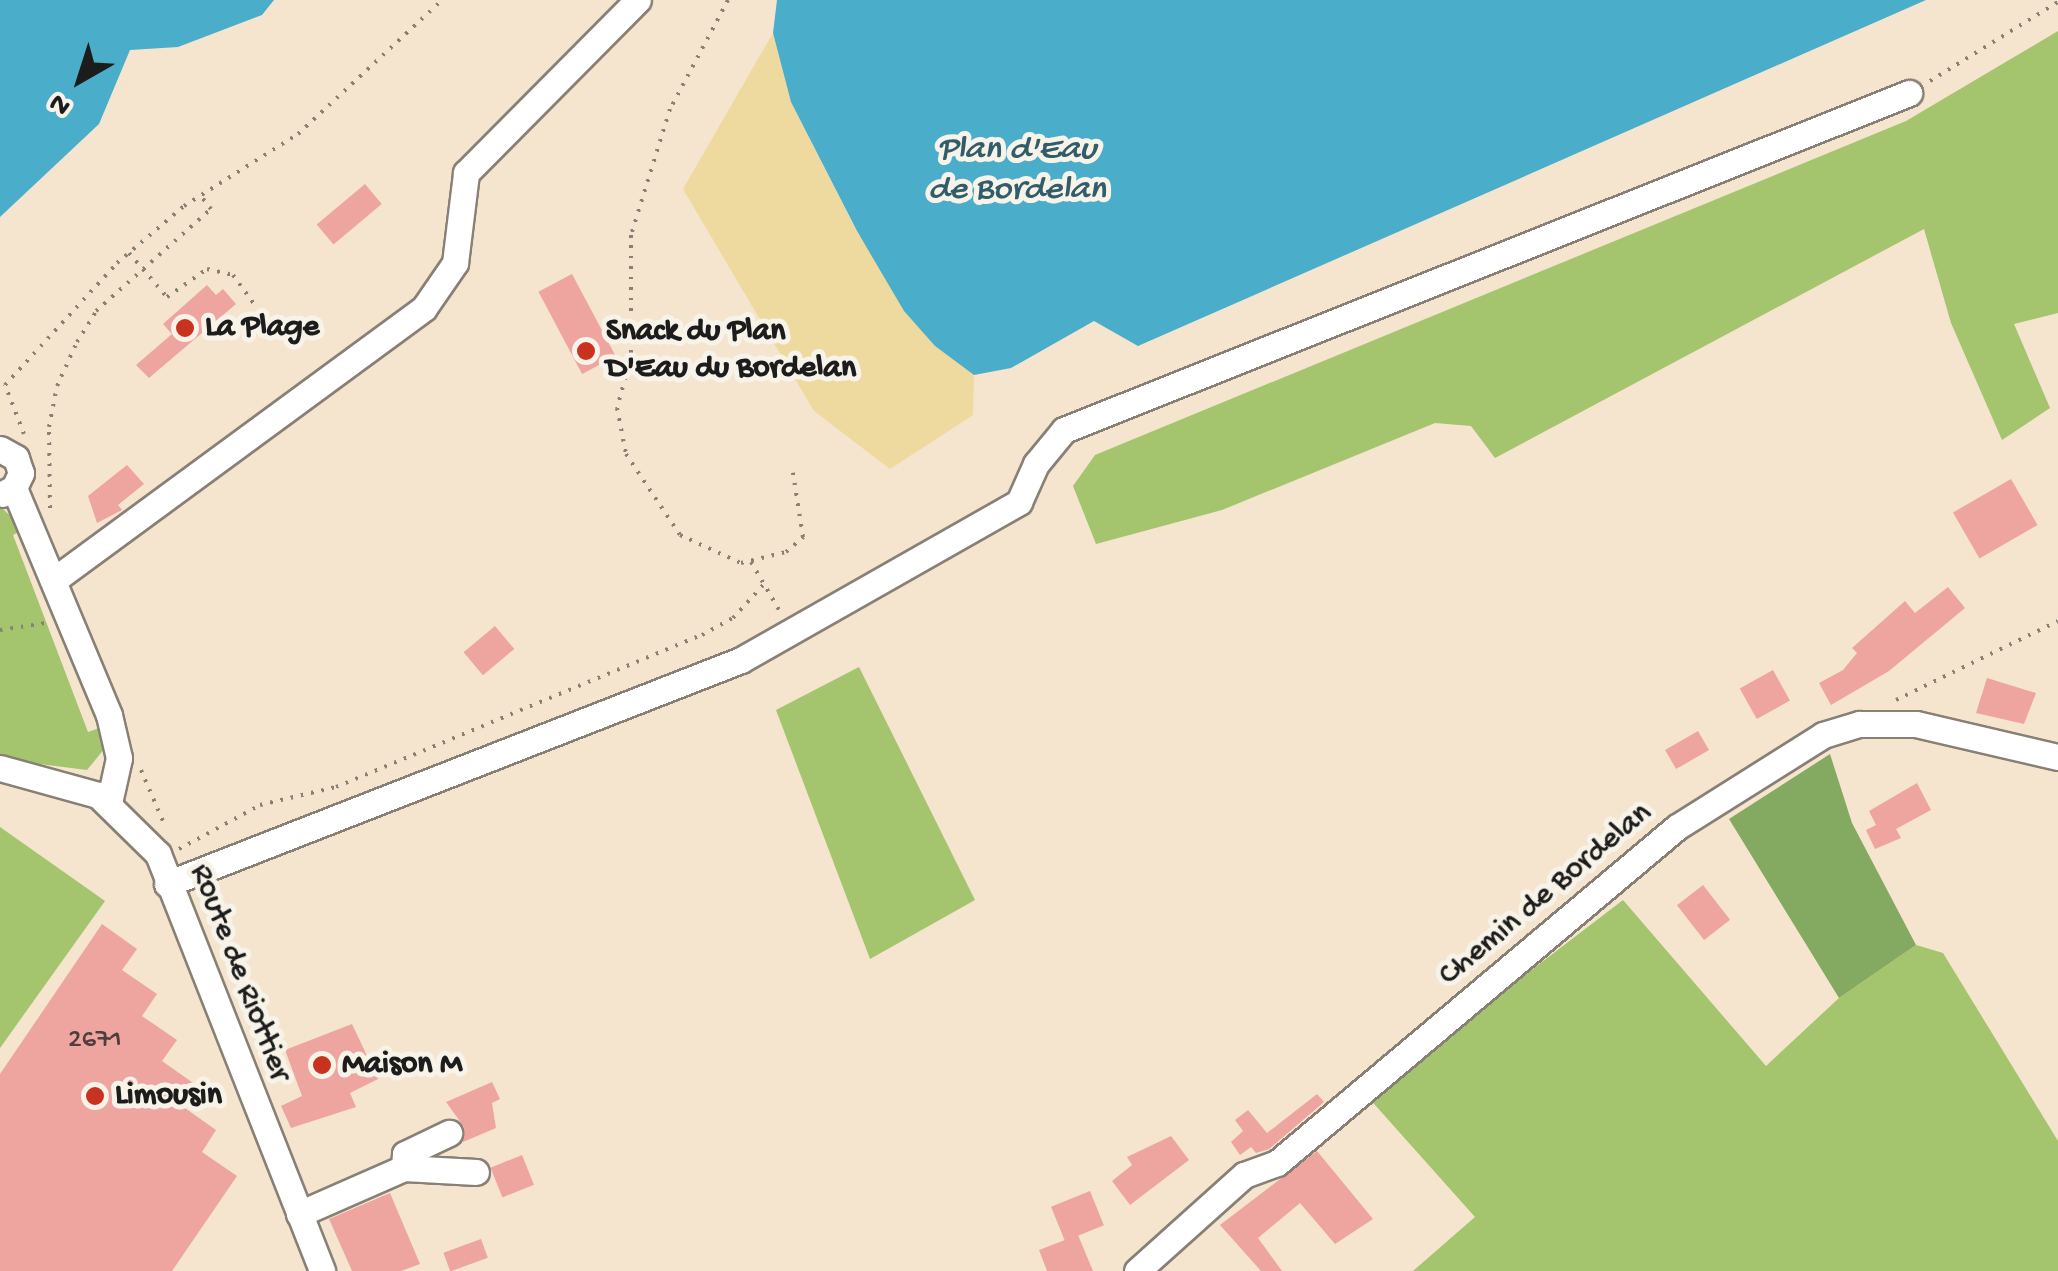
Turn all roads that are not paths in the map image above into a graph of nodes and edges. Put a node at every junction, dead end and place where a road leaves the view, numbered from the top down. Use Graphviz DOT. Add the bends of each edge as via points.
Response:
graph roads {
  1 [pos="638,0"];
  2 [pos="1909,94"];
  3 [pos="0,449"];
  4 [pos="7,492"];
  5 [pos="54,580"];
  6 [pos="2058,758"];
  7 [pos="0,768"];
  8 [pos="109,803"];
  9 [pos="167,884"];
  10 [pos="449,1132"];
  11 [pos="404,1168"];
  12 [pos="476,1172"];
  13 [pos="299,1214"];
  14 [pos="322,1271"];
  15 [pos="1137,1271"];
  1 -- 5 [label="street" via="466,173 454,262 424,308"];
  2 -- 9 [label="street" via="1064,430 1036,464 1019,502 741,660"];
  3 -- 4 [label="street" via="16,458 21,473"];
  4 -- 5 [label="street"];
  5 -- 8 [label="street" via="119,758"];
  6 -- 15 [label="street, Chemin de Bordelan" via="1916,724 1859,724 1823,734 1677,827 1277,1163 1244,1175"];
  7 -- 8 [label="street" via="48,777"];
  8 -- 9 [label="street, Route de Riottier" via="158,854"];
  9 -- 13 [label="street, Route de Riottier"];
  10 -- 11 [label="street" via="406,1154"];
  11 -- 12 [label="street"];
  11 -- 13 [label="street"];
  13 -- 14 [label="street, Route de Riottier"];
}
